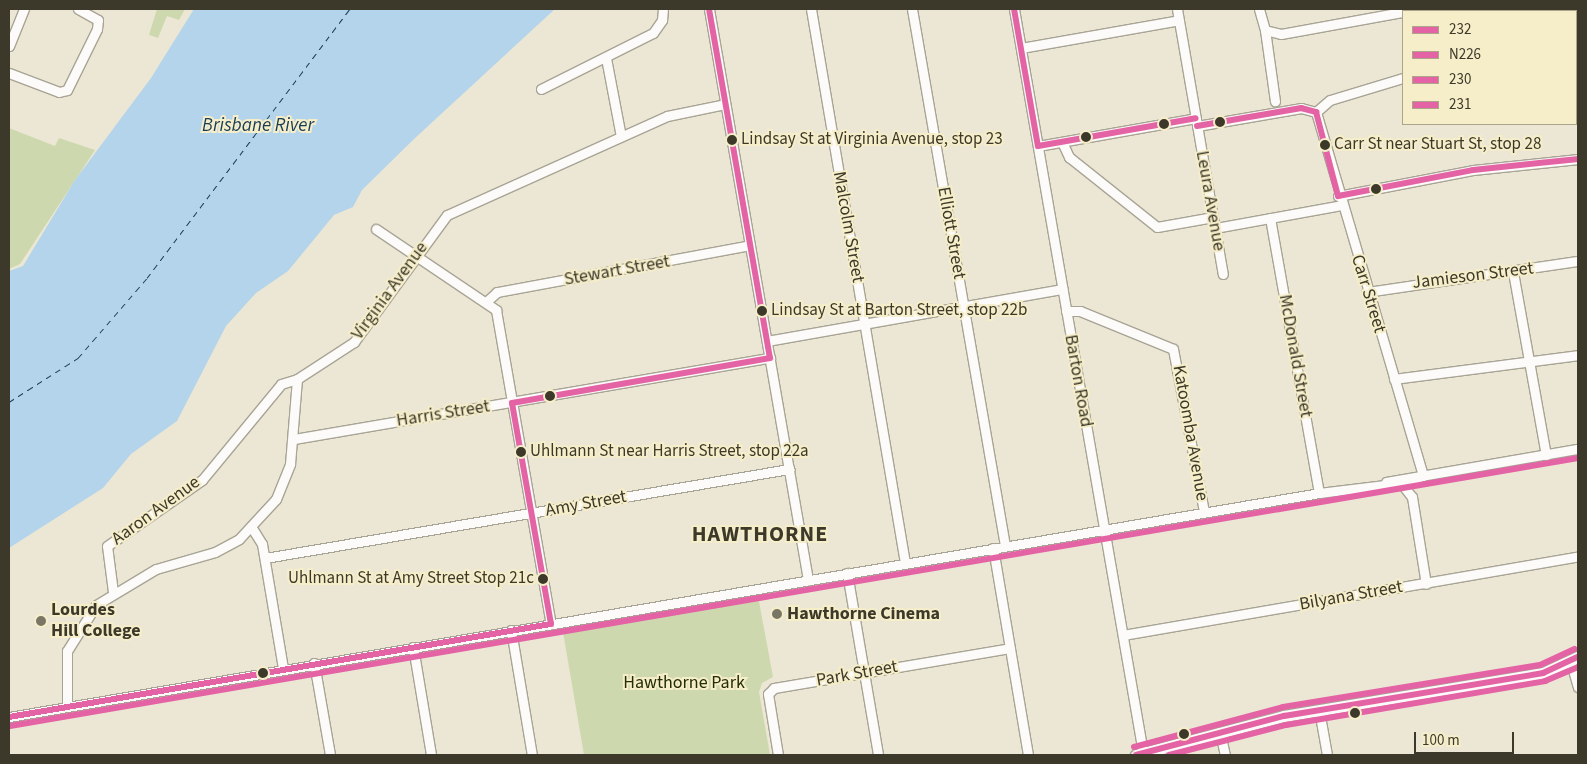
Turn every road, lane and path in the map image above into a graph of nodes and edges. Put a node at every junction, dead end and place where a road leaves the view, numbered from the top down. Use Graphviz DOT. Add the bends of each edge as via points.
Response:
graph roads {
  1 [pos="24,9"];
  2 [pos="78,9"];
  3 [pos="663,9"];
  4 [pos="709,9"];
  5 [pos="811,9"];
  6 [pos="912,9"];
  7 [pos="1014,9"];
  8 [pos="1177,9"];
  9 [pos="1259,9"];
  10 [pos="1577,9"];
  11 [pos="1402,12"];
  12 [pos="1578,15"];
  13 [pos="1179,20"];
  14 [pos="1265,30"];
  15 [pos="9,46"];
  16 [pos="1021,48"];
  17 [pos="606,58"];
  18 [pos="9,73"];
  19 [pos="1402,78"];
  20 [pos="540,89"];
  21 [pos="1275,101"];
  22 [pos="725,104"];
  23 [pos="1316,112"];
  24 [pos="1197,122"];
  25 [pos="621,137"];
  26 [pos="1062,142"];
  27 [pos="1038,146"];
  28 [pos="1578,159"];
  29 [pos="1338,196"];
  30 [pos="1341,205"];
  31 [pos="1213,217"];
  32 [pos="1270,218"];
  33 [pos="1215,228"];
  34 [pos="376,229"];
  35 [pos="750,245"];
  36 [pos="416,255"];
  37 [pos="1578,260"];
  38 [pos="1513,272"];
  39 [pos="1222,274"];
  40 [pos="1062,289"];
  41 [pos="1367,292"];
  42 [pos="487,301"];
  43 [pos="964,307"];
  44 [pos="1066,311"];
  45 [pos="865,324"];
  46 [pos="767,341"];
  47 [pos="1578,355"];
  48 [pos="770,358"];
  49 [pos="1530,364"];
  50 [pos="1394,379"];
  51 [pos="297,380"];
  52 [pos="512,403"];
  53 [pos="294,439"];
  54 [pos="1578,450"];
  55 [pos="1546,455"];
  56 [pos="789,469"];
  57 [pos="1423,476"];
  58 [pos="1386,482"];
  59 [pos="1401,484"];
  60 [pos="1319,493"];
  61 [pos="1204,512"];
  62 [pos="531,513"];
  63 [pos="252,528"];
  64 [pos="1104,529"];
  65 [pos="1005,546"];
  66 [pos="993,548"];
  67 [pos="1578,556"];
  68 [pos="265,558"];
  69 [pos="905,563"];
  70 [pos="847,573"];
  71 [pos="808,580"];
  72 [pos="1426,584"];
  73 [pos="113,592"];
  74 [pos="550,624"];
  75 [pos="511,630"];
  76 [pos="1123,635"];
  77 [pos="413,647"];
  78 [pos="1010,648"];
  79 [pos="1575,660"];
  80 [pos="314,664"];
  81 [pos="283,668"];
  82 [pos="864,672"];
  83 [pos="1578,687"];
  84 [pos="67,704"];
  85 [pos="1319,710"];
  86 [pos="9,718"];
  87 [pos="1220,732"];
  88 [pos="1140,754"];
  89 [pos="330,755"];
  90 [pos="431,755"];
  91 [pos="532,755"];
  92 [pos="778,755"];
  93 [pos="878,755"];
  94 [pos="1028,755"];
  95 [pos="1225,755"];
  96 [pos="1327,755"];
  1 -- 15 [label="street"];
  2 -- 18 [label="street" via="98,20 67,90 59,92"];
  3 -- 17 [label="street" via="662,20 653,33"];
  4 -- 22 [label="street"];
  5 -- 45 [label="street, Malcolm Street"];
  6 -- 43 [label="street, Elliott Street"];
  7 -- 16 [label="street, Barton Road"];
  8 -- 13 [label="street, Leura Avenue"];
  9 -- 14 [label="street"];
  10 -- 12 [label="street"];
  11 -- 14 [label="street" via="1281,34"];
  13 -- 16 [label="street"];
  13 -- 24 [label="street, Leura Avenue"];
  14 -- 21 [label="street"];
  16 -- 27 [label="street, Barton Road"];
  17 -- 20 [label="street"];
  17 -- 25 [label="street"];
  19 -- 23 [label="street" via="1330,100"];
  22 -- 25 [label="street, Virginia Avenue" via="676,113"];
  22 -- 35 [label="street"];
  23 -- 24 [label="street" via="1301,108"];
  23 -- 29 [label="street, Carr Street"];
  24 -- 26 [label="street"];
  24 -- 31 [label="street, Leura Avenue"];
  25 -- 36 [label="street, Virginia Avenue" via="456,209"];
  26 -- 27 [label="street"];
  26 -- 31 [label="street" via="1069,157 1158,227"];
  27 -- 40 [label="street, Barton Road"];
  28 -- 29 [label="street" via="1473,170"];
  29 -- 30 [label="street, Carr Street"];
  30 -- 32 [label="street"];
  30 -- 41 [label="street, Carr Street"];
  31 -- 33 [label="street, Leura Avenue"];
  32 -- 33 [label="street"];
  32 -- 60 [label="street, McDonald Street"];
  33 -- 39 [label="street, Leura Avenue"];
  34 -- 36 [label="street"];
  35 -- 42 [label="street, Stewart Street" via="498,292"];
  35 -- 46 [label="street"];
  36 -- 42 [label="street"];
  36 -- 51 [label="street, Virginia Avenue" via="354,342"];
  37 -- 38 [label="street, Jamieson Street"];
  38 -- 41 [label="street, Jamieson Street"];
  38 -- 49 [label="street"];
  40 -- 43 [label="street"];
  40 -- 44 [label="street, Barton Road"];
  41 -- 50 [label="street, Carr Street"];
  42 -- 52 [label="street" via="496,310"];
  43 -- 45 [label="street"];
  43 -- 65 [label="street, Elliott Street"];
  44 -- 61 [label="street, Katoomba Avenue" via="1080,311 1172,350"];
  44 -- 64 [label="street, Barton Road"];
  45 -- 46 [label="street"];
  45 -- 69 [label="street, Malcolm Street"];
  46 -- 48 [label="street"];
  47 -- 49 [label="street"];
  48 -- 52 [label="street, Harris Street"];
  48 -- 56 [label="street"];
  49 -- 50 [label="street" via="1479,365"];
  49 -- 55 [label="street"];
  50 -- 57 [label="street, Carr Street"];
  51 -- 53 [label="street"];
  51 -- 73 [label="street, Aaron Avenue" via="281,384 202,480 107,546"];
  52 -- 53 [label="street, Harris Street"];
  52 -- 62 [label="street"];
  53 -- 63 [label="street" via="276,499"];
  54 -- 55 [label="street"];
  55 -- 57 [label="street"];
  56 -- 62 [label="street, Amy Street"];
  56 -- 71 [label="street"];
  57 -- 58 [label="street"];
  57 -- 59 [label="street"];
  58 -- 59 [label="street"];
  58 -- 60 [label="street"];
  59 -- 72 [label="street" via="1410,494"];
  60 -- 61 [label="street"];
  61 -- 64 [label="street"];
  62 -- 68 [label="street, Amy Street"];
  62 -- 74 [label="street"];
  63 -- 68 [label="street"];
  63 -- 73 [label="street" via="215,552 156,569"];
  64 -- 65 [label="street"];
  64 -- 76 [label="street, Barton Road"];
  65 -- 66 [label="street"];
  66 -- 69 [label="street"];
  66 -- 78 [label="street"];
  67 -- 72 [label="street, Bilyana Street"];
  68 -- 81 [label="street"];
  69 -- 70 [label="street"];
  70 -- 71 [label="street"];
  70 -- 82 [label="street"];
  71 -- 74 [label="street"];
  72 -- 76 [label="street, Bilyana Street"];
  73 -- 84 [label="street" via="96,605 71,642"];
  74 -- 75 [label="street"];
  75 -- 77 [label="street"];
  75 -- 91 [label="street"];
  76 -- 88 [label="street, Barton Road"];
  77 -- 80 [label="street"];
  77 -- 90 [label="street"];
  78 -- 82 [label="street, Park Street"];
  78 -- 94 [label="street"];
  79 -- 83 [label="street"];
  79 -- 85 [label="main road" via="1543,673"];
  80 -- 81 [label="street"];
  80 -- 89 [label="street"];
  81 -- 84 [label="street"];
  82 -- 92 [label="street, Park Street" via="769,690"];
  82 -- 93 [label="street"];
  84 -- 86 [label="street"];
  85 -- 87 [label="main road"];
  85 -- 96 [label="street"];
  87 -- 88 [label="main road"];
  87 -- 95 [label="street"];
}
